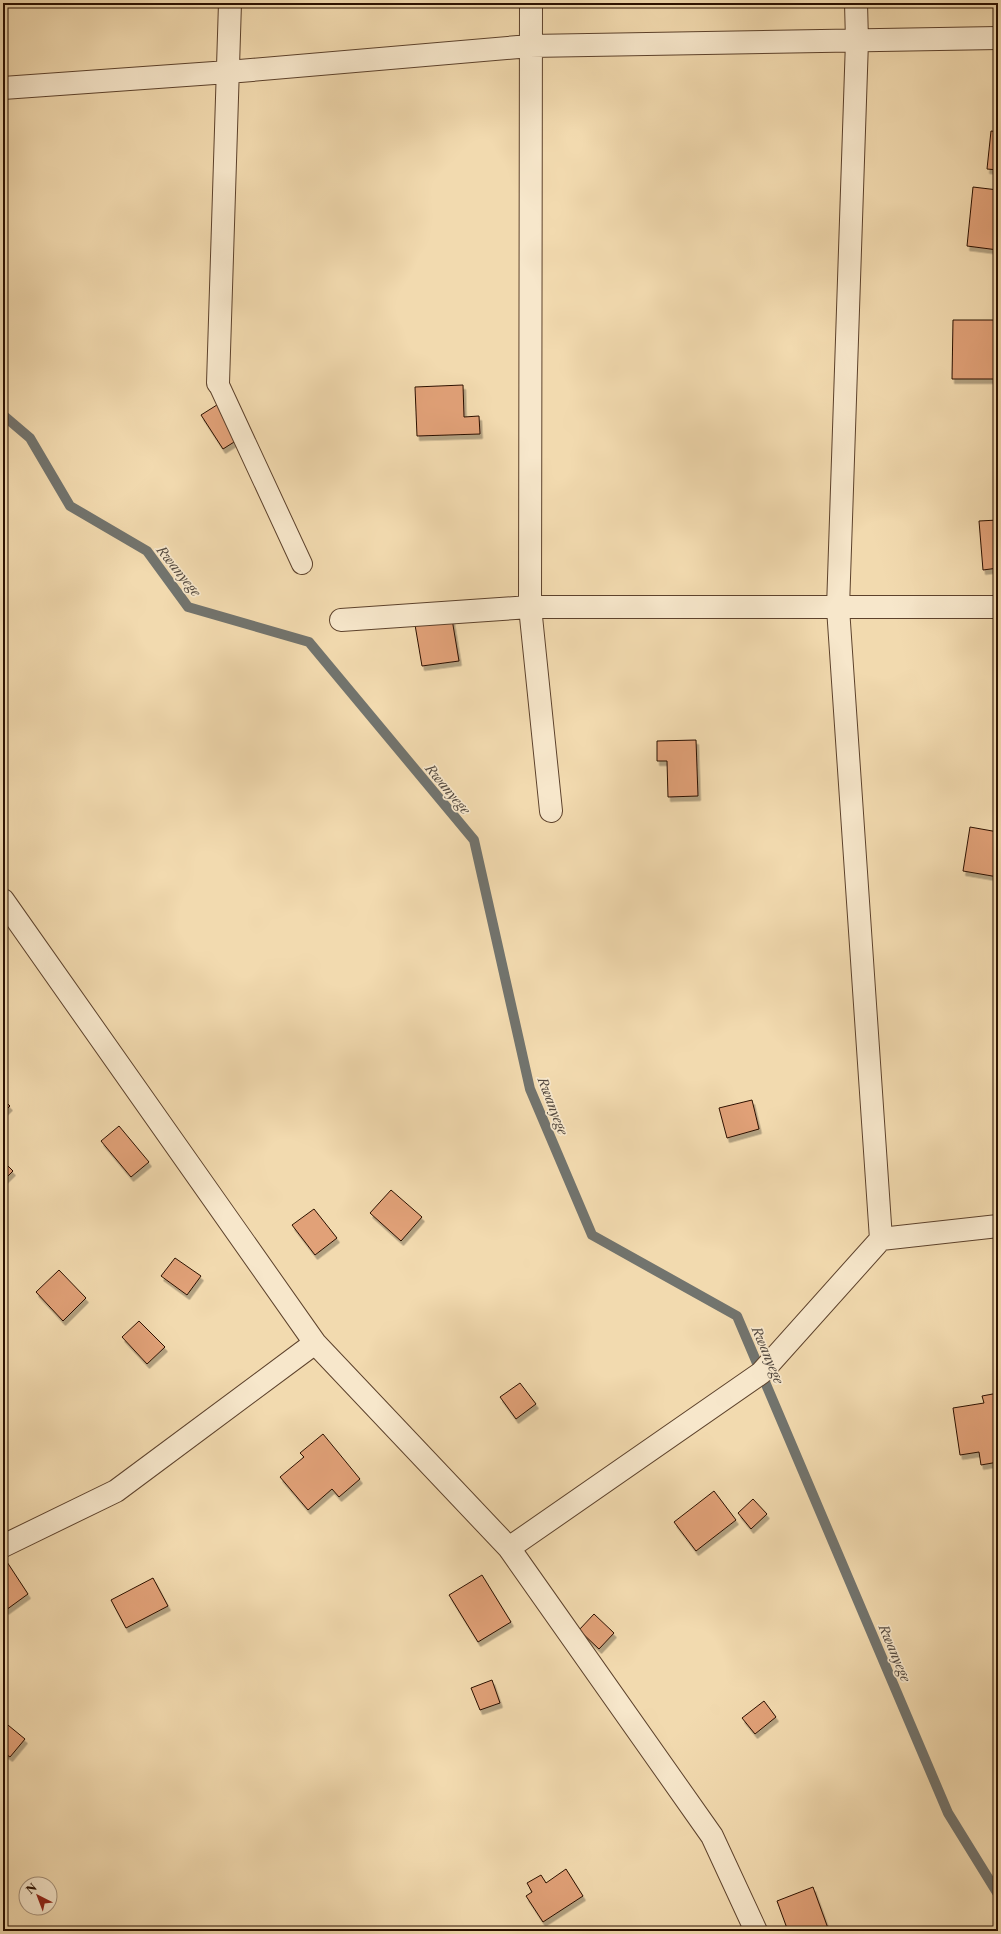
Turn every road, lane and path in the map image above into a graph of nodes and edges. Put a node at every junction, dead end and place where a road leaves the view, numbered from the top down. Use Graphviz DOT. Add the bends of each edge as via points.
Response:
graph roads {
  1 [pos="230,3"];
  2 [pos="531,3"];
  3 [pos="856,3"];
  4 [pos="998,38"];
  5 [pos="857,41"];
  6 [pos="530,46"];
  7 [pos="228,72"];
  8 [pos="3,88"];
  9 [pos="218,384"];
  10 [pos="302,564"];
  11 [pos="530,607"];
  12 [pos="998,607"];
  13 [pos="838,608"];
  14 [pos="341,620"];
  15 [pos="551,811"];
  16 [pos="3,900"];
  17 [pos="998,1226"];
  18 [pos="881,1239"];
  19 [pos="315,1343"];
  20 [pos="3,1546"];
  21 [pos="509,1548"];
  22 [pos="756,1931"];
  1 -- 7 [label="street"];
  2 -- 6 [label="street"];
  3 -- 5 [label="street"];
  4 -- 5 [label="street"];
  5 -- 6 [label="street"];
  5 -- 13 [label="street"];
  6 -- 7 [label="street"];
  6 -- 11 [label="street"];
  7 -- 8 [label="street"];
  7 -- 9 [label="street"];
  9 -- 10 [label="lane"];
  11 -- 13 [label="street"];
  11 -- 14 [label="street"];
  11 -- 15 [label="street"];
  12 -- 13 [label="street"];
  13 -- 18 [label="street"];
  16 -- 19 [label="street"];
  17 -- 18 [label="street"];
  18 -- 21 [label="street" via="761,1373"];
  19 -- 20 [label="street" via="116,1491"];
  19 -- 21 [label="street"];
  21 -- 22 [label="street" via="712,1836"];
}
